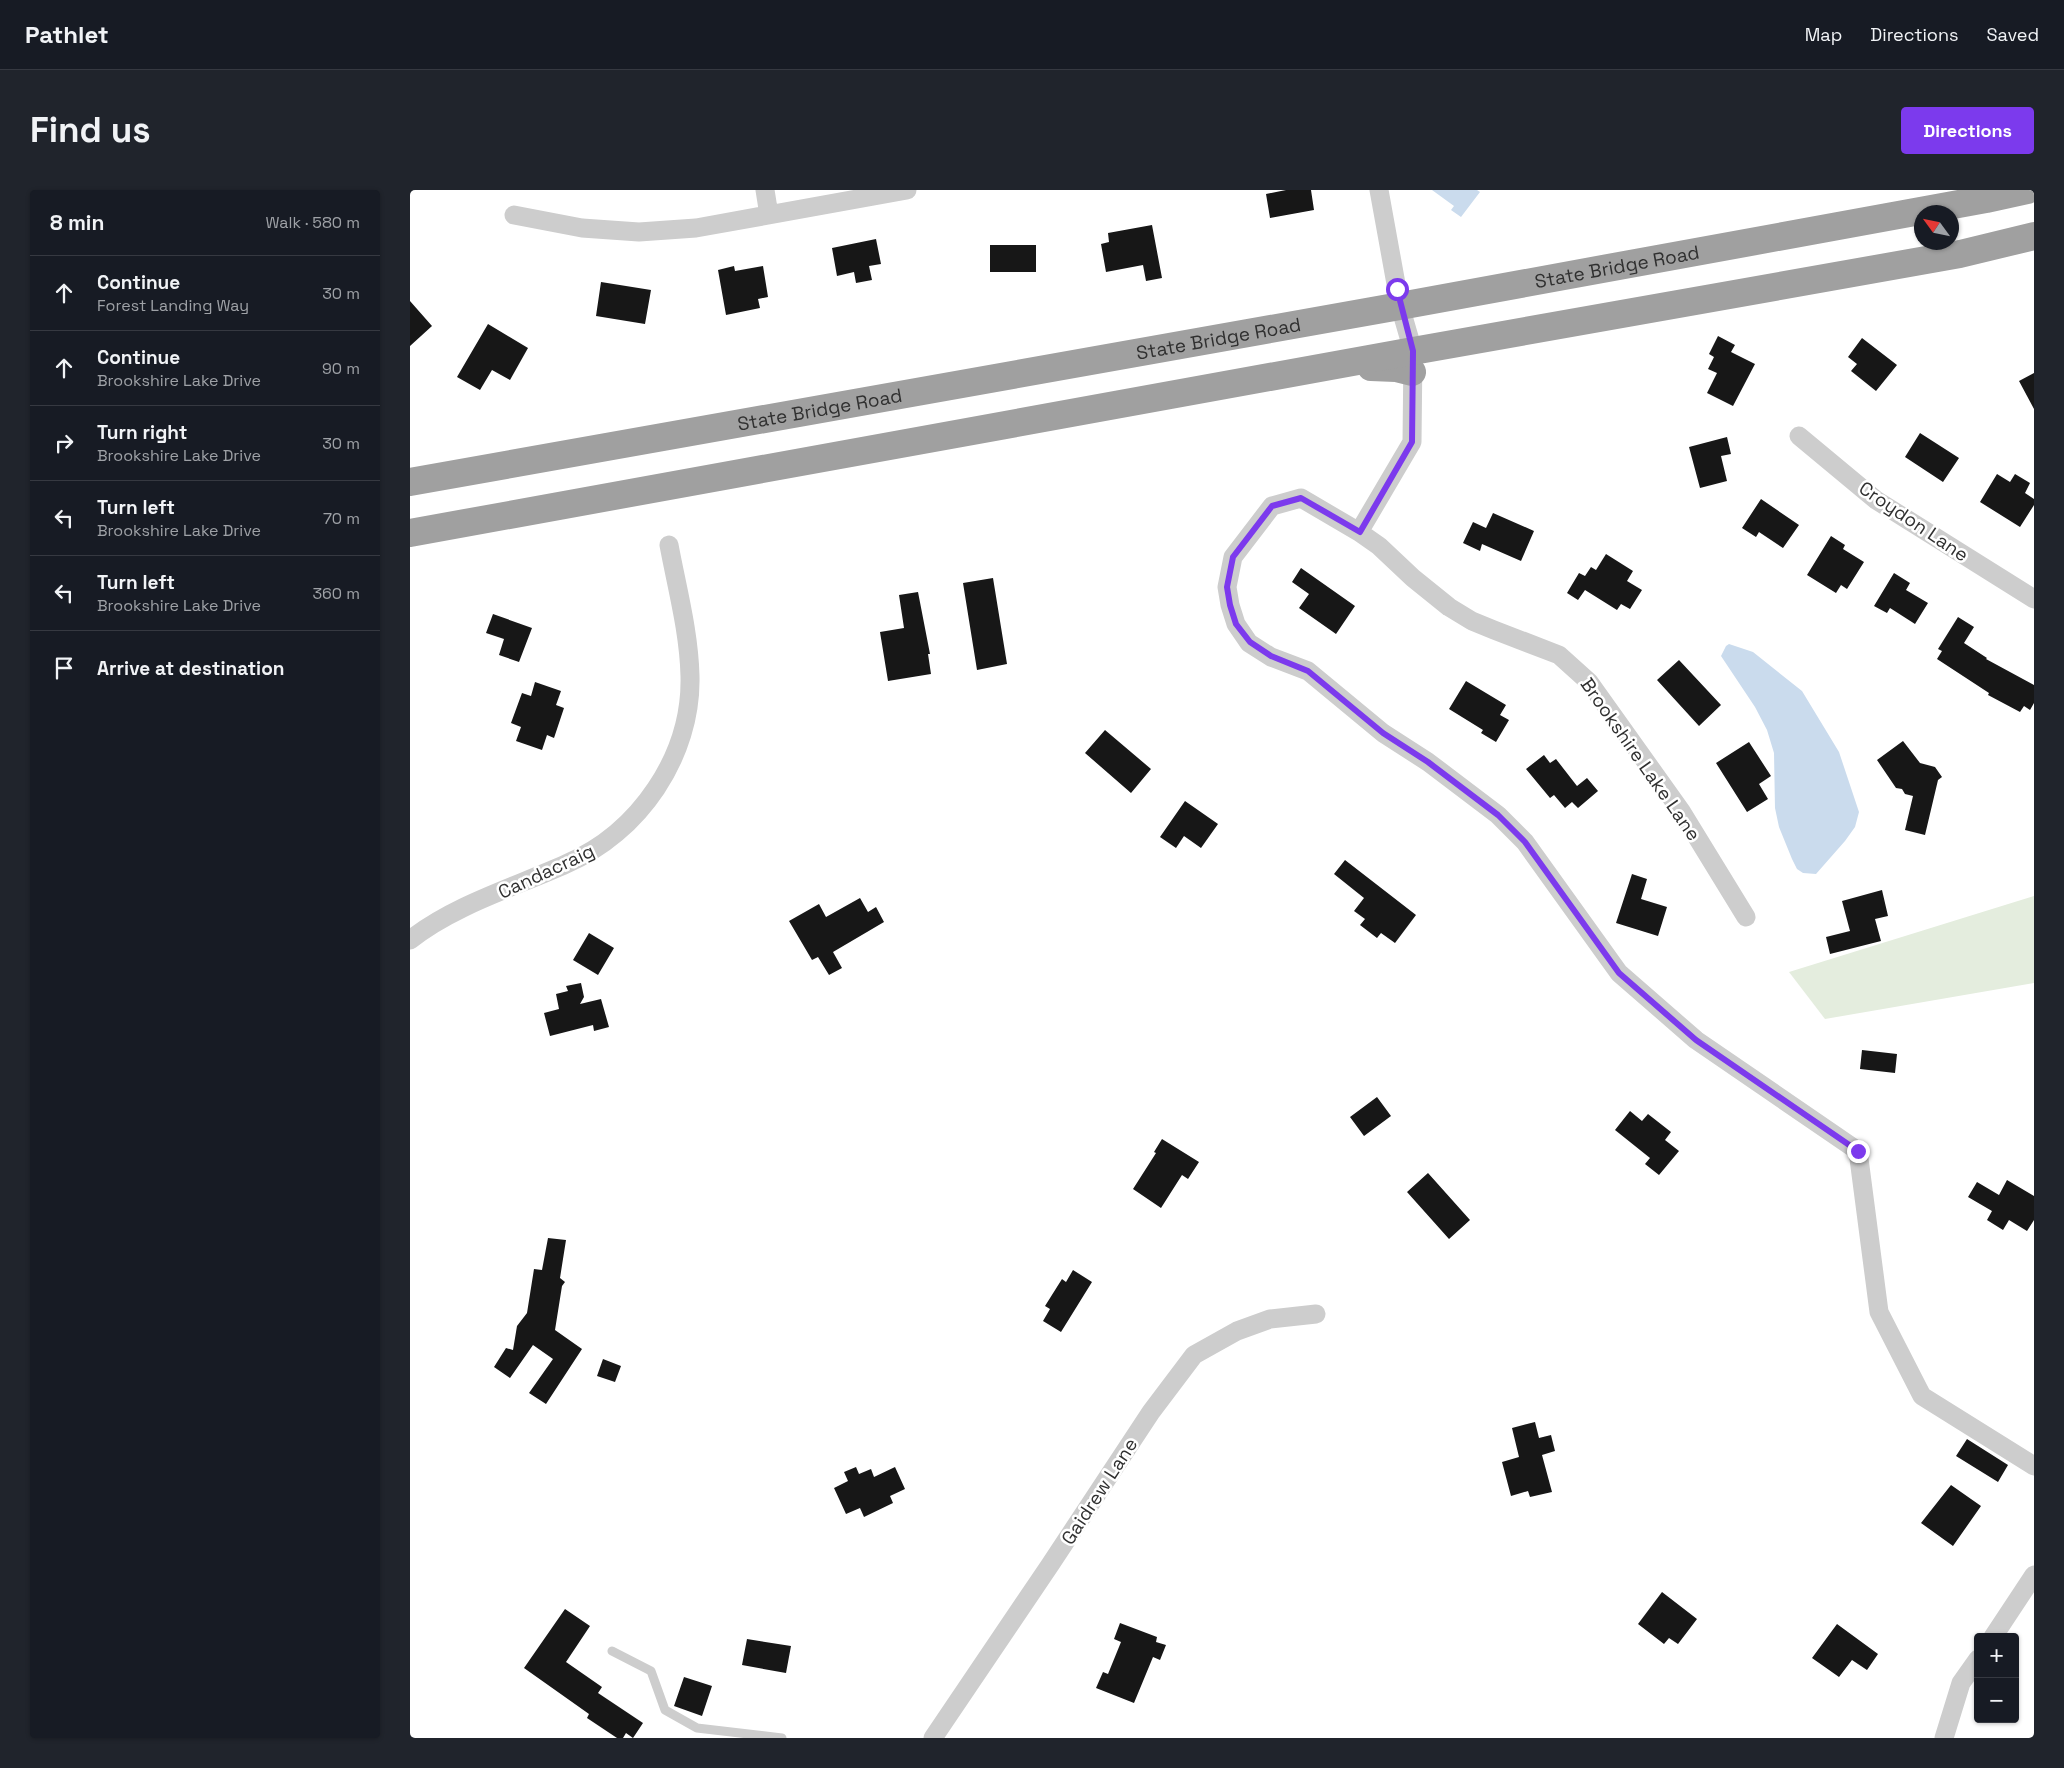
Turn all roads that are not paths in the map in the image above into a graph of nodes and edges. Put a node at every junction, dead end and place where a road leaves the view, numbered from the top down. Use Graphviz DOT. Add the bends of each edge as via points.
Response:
graph roads {
  1 [pos="765,190"];
  2 [pos="907,190"];
  3 [pos="1378,190"];
  4 [pos="2027,190"];
  5 [pos="514,215"];
  6 [pos="769,215"];
  7 [pos="2034,236"];
  8 [pos="1400,306"];
  9 [pos="1413,361"];
  10 [pos="1799,436"];
  11 [pos="410,482"];
  12 [pos="1360,532"];
  13 [pos="410,533"];
  14 [pos="669,545"];
  15 [pos="2034,598"];
  16 [pos="1746,917"];
  17 [pos="410,940"];
  18 [pos="1316,1314"];
  19 [pos="2034,1466"];
  20 [pos="2034,1575"];
  21 [pos="1996,1633"];
  22 [pos="612,1651"];
  23 [pos="1974,1666"];
  24 [pos="782,1738"];
  25 [pos="933,1738"];
  26 [pos="1944,1738"];
  1 -- 6 [label="street"];
  2 -- 6 [label="street"];
  3 -- 8 [label="street"];
  4 -- 8 [label="highway, State Bridge Road"];
  5 -- 6 [label="street" via="582,228 639,232 696,228"];
  7 -- 9 [label="highway" via="1960,254"];
  8 -- 9 [label="street"];
  8 -- 11 [label="highway, State Bridge Road"];
  9 -- 12 [label="street" via="1412,442"];
  9 -- 13 [label="highway" via="1264,377"];
  10 -- 15 [label="street, Croydon Lane" via="1876,500"];
  12 -- 16 [label="street, Brookshire Lake Lane" via="1449,607 1472,621 1559,655 1589,682 1681,811"];
  12 -- 19 [label="street, Brookshire Lake Lane" via="1301,498 1272,506 1233,557 1229,569 1230,605 1240,630 1251,644 1308,671 1383,733 1428,762 1498,815 1525,842 1619,973 1696,1040 1858,1151 1879,1312 1922,1396"];
  14 -- 17 [label="street, Candacraig" via="687,645 688,708 668,768 652,795 627,824 594,850 450,914"];
  18 -- 25 [label="street, Gaidrew Lane" via="1270,1318 1237,1331 1194,1355 1151,1412"];
  20 -- 21 [label="street"];
  22 -- 24 [label="lane" via="651,1671 665,1710 697,1728"];
  23 -- 26 [label="street" via="1961,1684"];
}
